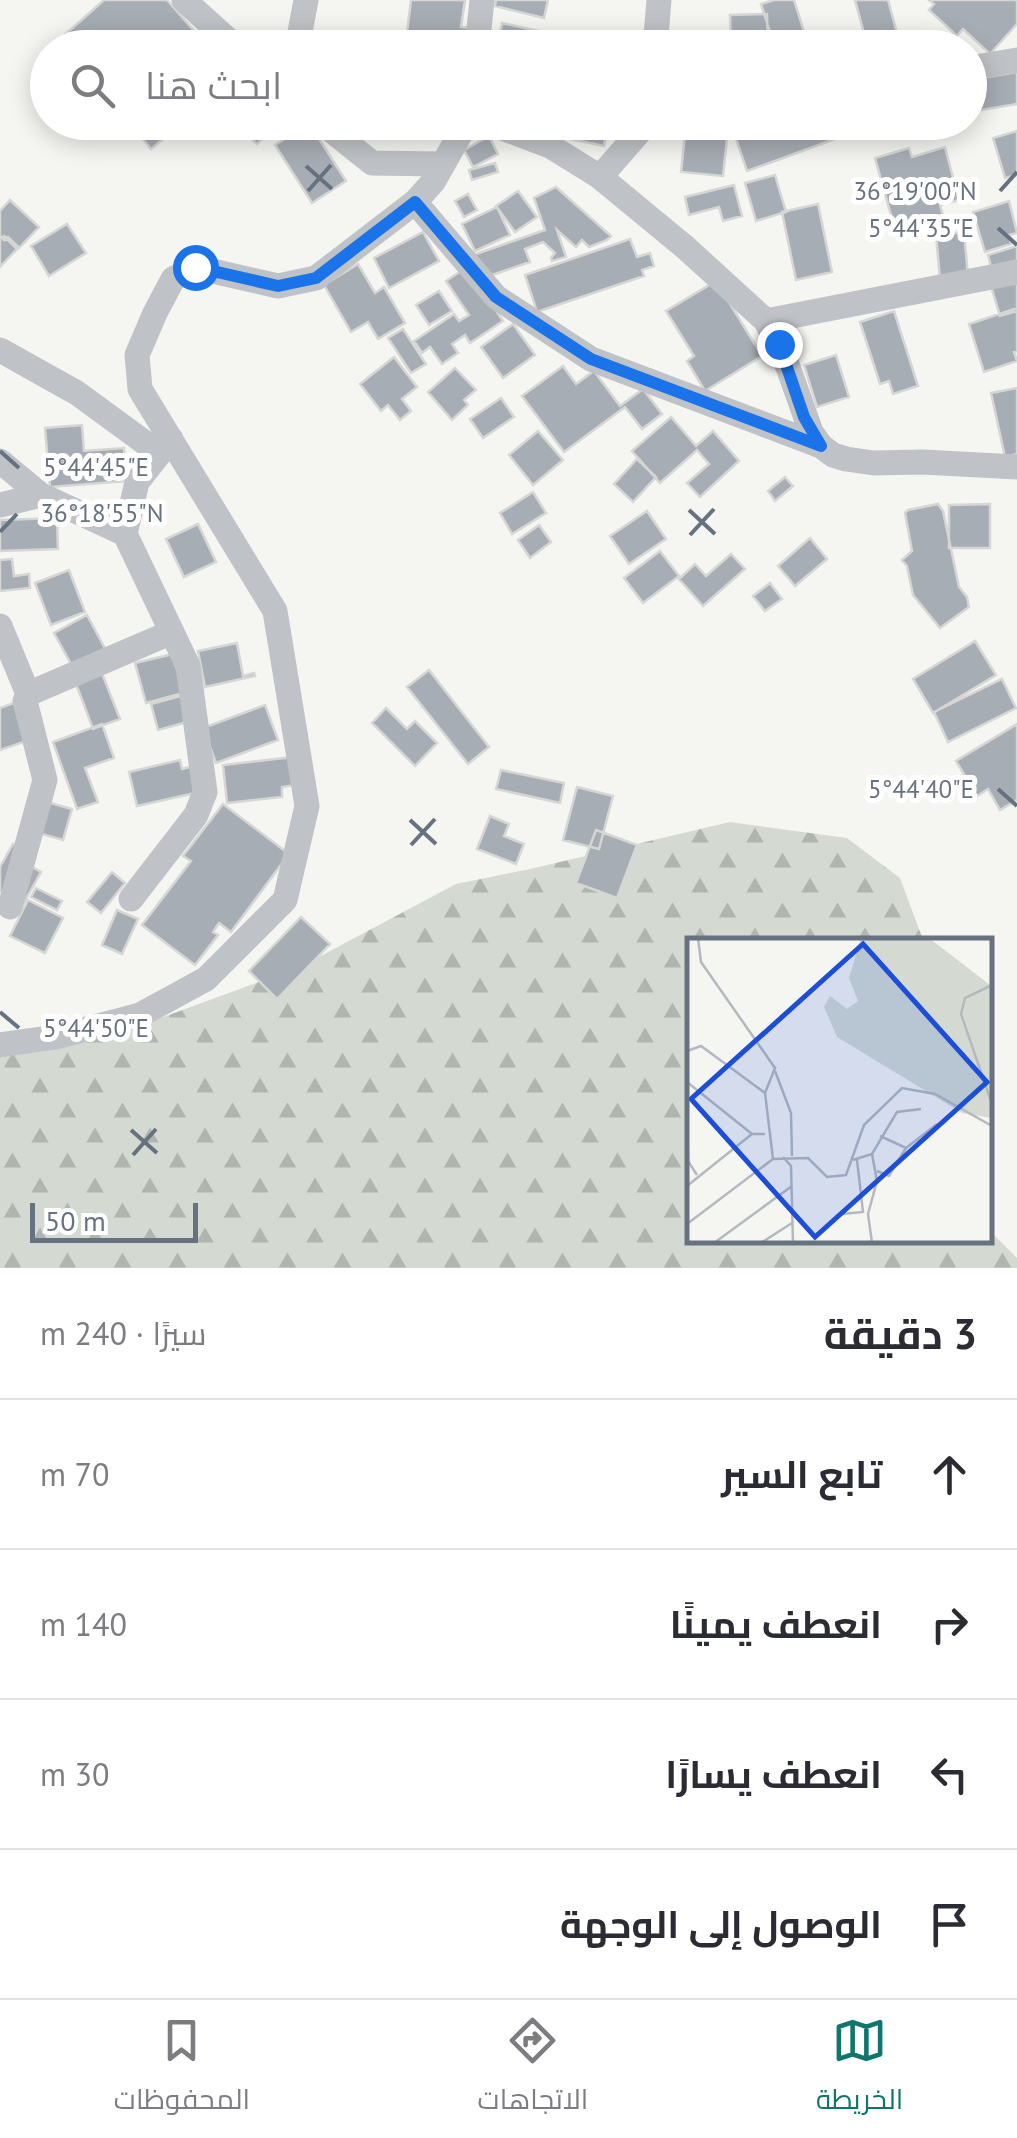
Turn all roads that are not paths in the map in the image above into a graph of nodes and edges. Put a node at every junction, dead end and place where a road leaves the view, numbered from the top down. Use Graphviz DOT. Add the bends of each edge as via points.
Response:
graph roads {
  1 [pos="184,0"];
  2 [pos="306,0"];
  3 [pos="482,0"];
  4 [pos="660,0"];
  5 [pos="217,30"];
  6 [pos="300,30"];
  7 [pos="479,30"];
  8 [pos="657,30"];
  9 [pos="1017,60"];
  10 [pos="987,65"];
  11 [pos="343,140"];
  12 [pos="456,140"];
  13 [pos="534,140"];
  14 [pos="632,140"];
  15 [pos="442,164"];
  16 [pos="600,177"];
  17 [pos="415,202"];
  18 [pos="1017,272"];
  19 [pos="766,321"];
  20 [pos="0,350"];
  21 [pos="165,446"];
  22 [pos="821,446"];
  23 [pos="0,461"];
  24 [pos="1017,467"];
  25 [pos="41,494"];
  26 [pos="0,505"];
  27 [pos="125,534"];
  28 [pos="0,626"];
  29 [pos="172,632"];
  30 [pos="28,694"];
  31 [pos="131,899"];
  32 [pos="10,907"];
  33 [pos="0,1045"];
  1 -- 5 [label="street"];
  2 -- 6 [label="street"];
  3 -- 7 [label="street"];
  4 -- 8 [label="street"];
  9 -- 10 [label="street"];
  11 -- 15 [label="street" via="372,164"];
  12 -- 15 [label="street"];
  13 -- 16 [label="street"];
  14 -- 16 [label="street"];
  15 -- 17 [label="street"];
  16 -- 19 [label="street"];
  17 -- 21 [label="street" via="316,278 278,286 195,267 173,279 137,355 140,389"];
  17 -- 22 [label="street" via="496,297 591,359"];
  18 -- 19 [label="street"];
  19 -- 22 [label="street"];
  20 -- 21 [label="street"];
  21 -- 27 [label="street" via="138,482"];
  21 -- 33 [label="street" via="275,611 307,806 286,900 206,979 140,1016"];
  22 -- 24 [label="street" via="874,463"];
  23 -- 25 [label="street"];
  25 -- 26 [label="street"];
  25 -- 27 [label="street"];
  27 -- 29 [label="street"];
  28 -- 30 [label="street"];
  29 -- 30 [label="street"];
  29 -- 31 [label="street" via="188,666 204,792 196,814"];
  30 -- 32 [label="street" via="45,780"];
}
